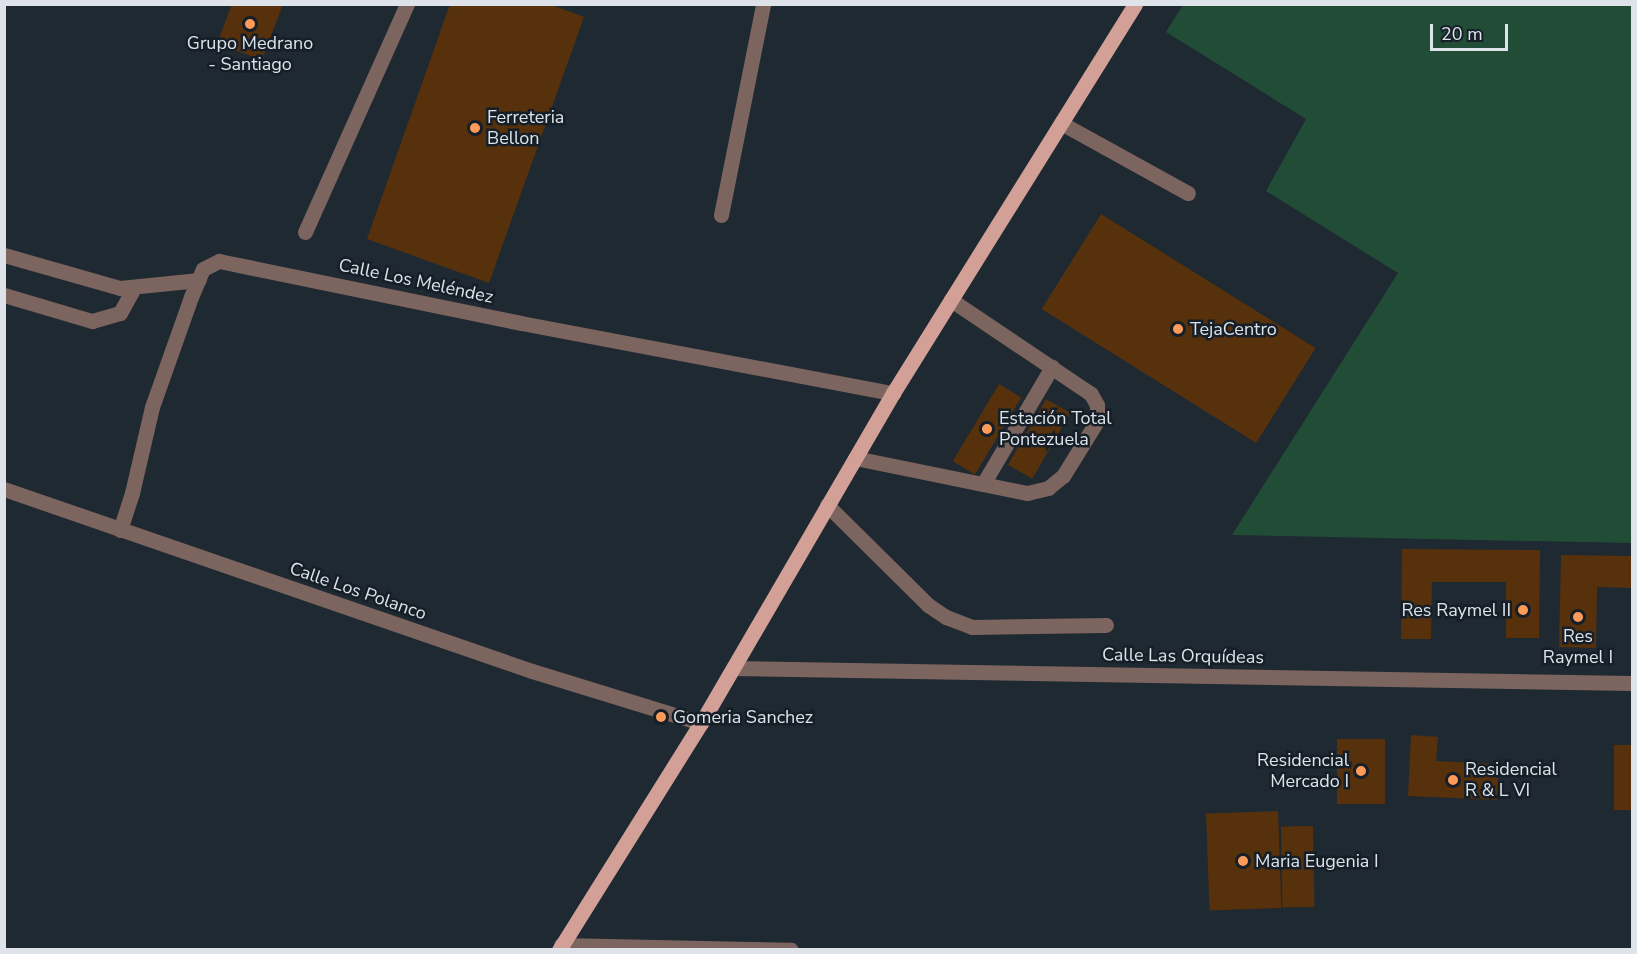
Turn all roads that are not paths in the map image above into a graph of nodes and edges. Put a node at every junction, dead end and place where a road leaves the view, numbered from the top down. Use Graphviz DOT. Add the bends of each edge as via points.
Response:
graph roads {
  1 [pos="407,4"];
  2 [pos="763,4"];
  3 [pos="1135,4"];
  4 [pos="1061,123"];
  5 [pos="1188,192"];
  6 [pos="721,215"];
  7 [pos="305,232"];
  8 [pos="4,255"];
  9 [pos="199,280"];
  10 [pos="134,288"];
  11 [pos="4,295"];
  12 [pos="951,300"];
  13 [pos="1052,367"];
  14 [pos="893,393"];
  15 [pos="855,458"];
  16 [pos="983,484"];
  17 [pos="4,489"];
  18 [pos="827,505"];
  19 [pos="120,530"];
  20 [pos="1106,626"];
  21 [pos="733,668"];
  22 [pos="1632,683"];
  23 [pos="701,723"];
  24 [pos="560,947"];
  25 [pos="791,950"];
  1 -- 7 [label="street"];
  2 -- 6 [label="street"];
  3 -- 4 [label="main road"];
  4 -- 5 [label="street"];
  4 -- 12 [label="main road"];
  8 -- 10 [label="street" via="120,288"];
  9 -- 10 [label="street"];
  9 -- 14 [label="street, Calle Los Meléndez" via="203,269 219,261"];
  9 -- 19 [label="street, Calle Los Meléndez" via="152,406"];
  10 -- 11 [label="street" via="120,314 92,321"];
  12 -- 13 [label="street"];
  12 -- 14 [label="main road"];
  13 -- 16 [label="street"];
  13 -- 16 [label="street" via="1091,394 1097,405 1097,421 1063,477 1048,488 1027,492"];
  14 -- 15 [label="main road"];
  15 -- 16 [label="street"];
  15 -- 18 [label="main road"];
  17 -- 19 [label="street, Calle Los Polanco"];
  18 -- 20 [label="street" via="928,605 946,617 972,627"];
  18 -- 21 [label="main road"];
  19 -- 23 [label="street, Calle Los Polanco" via="532,671"];
  21 -- 22 [label="street, Calle Las Orquídeas"];
  21 -- 23 [label="main road"];
  23 -- 24 [label="main road"];
  24 -- 25 [label="street"];
}
